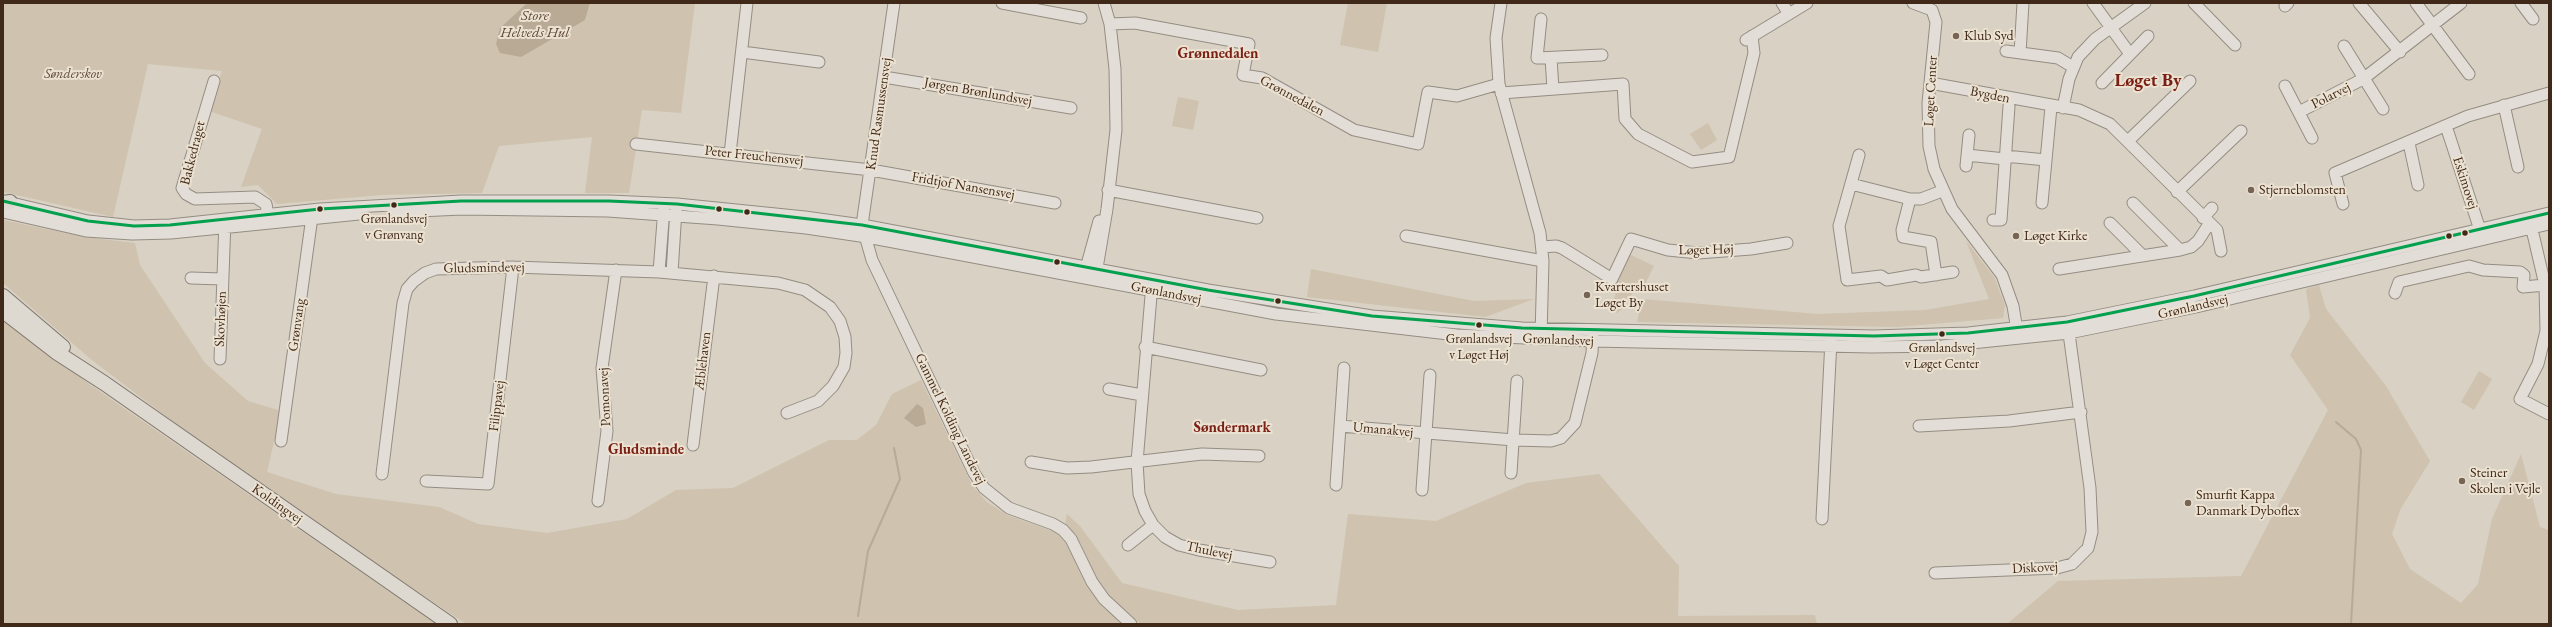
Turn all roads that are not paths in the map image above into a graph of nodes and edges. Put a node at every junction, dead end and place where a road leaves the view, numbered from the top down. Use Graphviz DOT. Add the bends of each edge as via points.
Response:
graph roads {
  1 [pos="747,3"];
  2 [pos="894,3"];
  3 [pos="1002,3"];
  4 [pos="1104,3"];
  5 [pos="1501,3"];
  6 [pos="1782,3"];
  7 [pos="1807,3"];
  8 [pos="1913,3"];
  9 [pos="2023,3"];
  10 [pos="2093,3"];
  11 [pos="2145,3"];
  12 [pos="2194,3"];
  13 [pos="2359,3"];
  14 [pos="2416,3"];
  15 [pos="2461,3"];
  16 [pos="2521,3"];
  17 [pos="1789,14"];
  18 [pos="1081,18"];
  19 [pos="1541,19"];
  20 [pos="2533,19"];
  21 [pos="1110,24"];
  22 [pos="2433,26"];
  23 [pos="2110,28"];
  24 [pos="2148,36"];
  25 [pos="2235,45"];
  26 [pos="2344,46"];
  27 [pos="2006,51"];
  28 [pos="742,52"];
  29 [pos="2400,52"];
  30 [pos="2020,53"];
  31 [pos="2130,54"];
  32 [pos="1602,55"];
  33 [pos="1551,58"];
  34 [pos="819,62"];
  35 [pos="2073,67"];
  36 [pos="2469,74"];
  37 [pos="884,77"];
  38 [pos="2363,79"];
  39 [pos="2190,81"];
  40 [pos="214,82"];
  41 [pos="2102,82"];
  42 [pos="1930,83"];
  43 [pos="2285,86"];
  44 [pos="1500,89"];
  45 [pos="1553,89"];
  46 [pos="2549,93"];
  47 [pos="2504,105"];
  48 [pos="2009,106"];
  49 [pos="2051,107"];
  50 [pos="1071,108"];
  51 [pos="2063,108"];
  52 [pos="2383,109"];
  53 [pos="2299,112"];
  54 [pos="2446,126"];
  55 [pos="2241,131"];
  56 [pos="1969,135"];
  57 [pos="2312,138"];
  58 [pos="2128,141"];
  59 [pos="2408,143"];
  60 [pos="636,144"];
  61 [pos="730,154"];
  62 [pos="1859,155"];
  63 [pos="2005,158"];
  64 [pos="2046,160"];
  65 [pos="2518,167"];
  66 [pos="871,170"];
  67 [pos="1851,184"];
  68 [pos="2418,185"];
  69 [pos="1942,191"];
  70 [pos="1108,192"];
  71 [pos="2177,192"];
  72 [pos="1910,198"];
  73 [pos="1055,203"];
  74 [pos="2042,203"];
  75 [pos="2133,203"];
  76 [pos="5,204"];
  77 [pos="664,204"];
  78 [pos="677,204"];
  79 [pos="2343,204"];
  80 [pos="2212,208"];
  81 [pos="2549,213"];
  82 [pos="311,214"];
  83 [pos="663,216"];
  84 [pos="676,216"];
  85 [pos="1257,218"];
  86 [pos="269,219"];
  87 [pos="1993,220"];
  88 [pos="2206,221"];
  89 [pos="225,223"];
  90 [pos="2110,223"];
  91 [pos="2530,223"];
  92 [pos="2549,224"];
  93 [pos="862,225"];
  94 [pos="2480,229"];
  95 [pos="1406,236"];
  96 [pos="867,237"];
  97 [pos="2483,240"];
  98 [pos="1787,243"];
  99 [pos="1542,247"];
  100 [pos="2180,250"];
  101 [pos="2221,251"];
  102 [pos="2143,256"];
  103 [pos="1543,261"];
  104 [pos="513,267"];
  105 [pos="2059,269"];
  106 [pos="616,270"];
  107 [pos="659,272"];
  108 [pos="1953,272"];
  109 [pos="672,273"];
  110 [pos="1091,273"];
  111 [pos="1936,275"];
  112 [pos="714,276"];
  113 [pos="191,278"];
  114 [pos="222,279"];
  115 [pos="1152,285"];
  116 [pos="2545,285"];
  117 [pos="2395,293"];
  118 [pos="3,296"];
  119 [pos="3,311"];
  120 [pos="2068,327"];
  121 [pos="2548,332"];
  122 [pos="1542,334"];
  123 [pos="2018,334"];
  124 [pos="1593,336"];
  125 [pos="1831,341"];
  126 [pos="1145,347"];
  127 [pos="220,359"];
  128 [pos="1344,368"];
  129 [pos="1261,370"];
  130 [pos="1430,375"];
  131 [pos="1517,381"];
  132 [pos="104,383"];
  133 [pos="1109,389"];
  134 [pos="1142,395"];
  135 [pos="2080,412"];
  136 [pos="787,413"];
  137 [pos="2549,414"];
  138 [pos="1340,426"];
  139 [pos="1919,426"];
  140 [pos="1427,433"];
  141 [pos="281,440"];
  142 [pos="1514,440"];
  143 [pos="693,445"];
  144 [pos="1259,456"];
  145 [pos="1032,462"];
  146 [pos="1137,462"];
  147 [pos="1511,473"];
  148 [pos="382,474"];
  149 [pos="426,481"];
  150 [pos="1336,485"];
  151 [pos="1422,490"];
  152 [pos="598,500"];
  153 [pos="1822,519"];
  154 [pos="1153,525"];
  155 [pos="1128,545"];
  156 [pos="1270,562"];
  157 [pos="1935,573"];
  158 [pos="450,624"];
  159 [pos="1131,624"];
  1 -- 28 [label="street"];
  2 -- 37 [label="street, Knud Rasmussensvej"];
  3 -- 18 [label="street"];
  4 -- 21 [label="street"];
  5 -- 44 [label="street" via="1496,38"];
  6 -- 17 [label="street"];
  7 -- 17 [label="street"];
  8 -- 42 [label="street, Løget Center" via="1927,6 1934,16"];
  9 -- 30 [label="street"];
  10 -- 23 [label="street"];
  11 -- 23 [label="street"];
  12 -- 25 [label="street"];
  13 -- 29 [label="street"];
  14 -- 22 [label="street"];
  15 -- 22 [label="street, Polarvej"];
  16 -- 20 [label="street"];
  17 -- 45 [label="street" via="1749,38 1754,52 1729,157 1692,162 1638,134 1625,119 1623,84"];
  19 -- 33 [label="street" via="1537,58"];
  21 -- 44 [label="street, Grønnedalen" via="1135,23 1249,44 1243,75 1262,78 1365,134 1418,144 1428,92 1456,96"];
  21 -- 70 [label="street" via="1116,101 1114,150"];
  22 -- 29 [label="street, Polarvej"];
  22 -- 36 [label="street"];
  23 -- 31 [label="street"];
  23 -- 35 [label="street" via="2085,49"];
  24 -- 31 [label="street"];
  26 -- 38 [label="street, Polarvej"];
  27 -- 30 [label="street"];
  28 -- 34 [label="street"];
  28 -- 61 [label="street"];
  29 -- 38 [label="street, Polarvej"];
  30 -- 35 [label="street" via="2058,58"];
  31 -- 41 [label="street"];
  32 -- 33 [label="street"];
  33 -- 45 [label="street"];
  35 -- 51 [label="street"];
  37 -- 50 [label="street, Jørgen Brønlundsvej"];
  37 -- 66 [label="street, Knud Rasmussensvej"];
  38 -- 52 [label="street, Polarvej"];
  38 -- 53 [label="street, Polarvej"];
  39 -- 58 [label="street"];
  40 -- 86 [label="street, Bakkedraget" via="182,188 194,199 255,197 266,204"];
  42 -- 49 [label="street, Bygden"];
  42 -- 69 [label="street, Løget Center" via="1929,146"];
  43 -- 53 [label="street, Polarvej"];
  44 -- 45 [label="street"];
  44 -- 99 [label="street" via="1528,185"];
  46 -- 47 [label="street"];
  47 -- 54 [label="street"];
  47 -- 65 [label="street"];
  48 -- 63 [label="street"];
  49 -- 51 [label="street, Bygden"];
  49 -- 64 [label="street"];
  51 -- 58 [label="street, Bygden" via="2093,115 2110,124"];
  53 -- 57 [label="street, Polarvej"];
  54 -- 59 [label="street"];
  54 -- 94 [label="street, Eskimovej"];
  55 -- 71 [label="street"];
  56 -- 63 [label="street" via="1967,161"];
  58 -- 71 [label="street, Bygden"];
  59 -- 68 [label="street"];
  59 -- 79 [label="street" via="2336,173"];
  60 -- 61 [label="street, Peter Freuchensvej"];
  61 -- 66 [label="street, Peter Freuchensvej"];
  62 -- 67 [label="street"];
  63 -- 64 [label="street"];
  63 -- 87 [label="street" via="2001,220"];
  64 -- 74 [label="street"];
  66 -- 73 [label="street, Fridtjof Nansensvej"];
  66 -- 93 [label="street, Knud Rasmussensvej"];
  67 -- 72 [label="street"];
  67 -- 111 [label="street" via="1839,235 1847,280 1881,276 1887,280 1916,274 1921,278"];
  69 -- 72 [label="street" via="1921,199"];
  69 -- 123 [label="street, Løget Center" via="1958,218 2002,275 2013,306"];
  70 -- 85 [label="street"];
  70 -- 110 [label="street"];
  71 -- 88 [label="street, Bygden"];
  72 -- 111 [label="street" via="1902,230 1903,238 1931,242"];
  75 -- 100 [label="street"];
  76 -- 89 [label="street, Grønlandsvej" via="112,225"];
  77 -- 78 [label="street, Grønlandsvej"];
  77 -- 82 [label="street, Grønlandsvej" via="609,201 461,201"];
  77 -- 83 [label="street"];
  78 -- 84 [label="street"];
  78 -- 93 [label="street, Grønlandsvej"];
  80 -- 88 [label="street"];
  81 -- 91 [label="street, Grønlandsvej"];
  82 -- 83 [label="street, Grønlandsvej" via="462,209 608,211"];
  82 -- 86 [label="street, Grønlandsvej"];
  82 -- 141 [label="street, Grønvang"];
  83 -- 84 [label="street, Grønlandsvej"];
  83 -- 107 [label="street"];
  84 -- 96 [label="street, Grønlandsvej" via="758,223"];
  84 -- 109 [label="street"];
  86 -- 89 [label="street, Grønlandsvej"];
  88 -- 100 [label="street" via="2198,241"];
  88 -- 101 [label="street, Bygden" via="2216,230"];
  89 -- 114 [label="street, Skovhøjen"];
  90 -- 102 [label="street"];
  91 -- 92 [label="street, Grønlandsvej"];
  91 -- 94 [label="street, Grønlandsvej"];
  91 -- 97 [label="street, Grønlandsvej"];
  91 -- 116 [label="street"];
  93 -- 96 [label="street, Gammel Kolding Landevej"];
  93 -- 110 [label="street, Grønlandsvej"];
  94 -- 97 [label="street, Eskimovej"];
  94 -- 120 [label="street, Grønlandsvej"];
  95 -- 103 [label="street"];
  96 -- 110 [label="street, Grønlandsvej"];
  96 -- 159 [label="street, Gammel Kolding Landevej" via="872,260 974,473 984,488 1009,508 1063,530 1071,539 1092,582 1104,599"];
  97 -- 120 [label="street, Grønlandsvej" via="2196,307"];
  98 -- 99 [label="street, Løget Høj" via="1736,251 1698,253 1668,250 1631,239 1612,280 1562,248"];
  99 -- 103 [label="street"];
  100 -- 102 [label="street"];
  102 -- 105 [label="street"];
  103 -- 122 [label="street"];
  104 -- 106 [label="street, Gludsmindevej"];
  104 -- 148 [label="street, Gludsmindevej" via="436,269 425,273 407,289 402,303"];
  104 -- 149 [label="street, Filippavej" via="488,484"];
  106 -- 107 [label="street, Gludsmindevej"];
  106 -- 152 [label="street, Pomonavej" via="602,368 607,431"];
  107 -- 109 [label="street, Gludsmindevej"];
  108 -- 111 [label="street"];
  109 -- 112 [label="street, Gludsmindevej"];
  110 -- 115 [label="street, Grønlandsvej"];
  112 -- 136 [label="street, Gludsmindevej" via="778,283 805,290 830,307 840,321 846,353 844,367 833,386 818,401"];
  112 -- 143 [label="street, Æblehaven"];
  113 -- 114 [label="street, Skovhøjen"];
  114 -- 127 [label="street, Skovhøjen"];
  115 -- 122 [label="street, Grønlandsvej" via="1372,316"];
  115 -- 126 [label="street, Thulevej"];
  116 -- 117 [label="street" via="2523,287 2524,275 2520,272 2495,272 2469,266 2399,282"];
  116 -- 121 [label="street"];
  118 -- 132 [label="main road, Koldingvej"];
  119 -- 132 [label="main road, Koldingvej" via="56,352"];
  120 -- 123 [label="street, Grønlandsvej"];
  120 -- 135 [label="street, Diskovej"];
  121 -- 137 [label="street" via="2538,364 2520,398"];
  122 -- 124 [label="street, Grønlandsvej"];
  123 -- 125 [label="street, Grønlandsvej" via="1931,335"];
  124 -- 125 [label="street, Grønlandsvej"];
  124 -- 142 [label="street, Umanakvej" via="1575,423 1569,432 1551,441"];
  125 -- 153 [label="street"];
  126 -- 129 [label="street"];
  126 -- 134 [label="street, Thulevej"];
  128 -- 138 [label="street, Umanakvej"];
  130 -- 140 [label="street, Umanakvej"];
  131 -- 142 [label="street"];
  132 -- 158 [label="main road, Koldingvej"];
  133 -- 134 [label="street"];
  134 -- 146 [label="street, Thulevej"];
  135 -- 139 [label="street" via="2010,421"];
  135 -- 157 [label="street, Diskovej" via="2090,488 2092,532 2084,554 2072,564 2057,568"];
  138 -- 140 [label="street, Umanakvej"];
  138 -- 150 [label="street, Umanakvej"];
  140 -- 142 [label="street, Umanakvej"];
  140 -- 151 [label="street, Umanakvej"];
  142 -- 147 [label="street"];
  144 -- 146 [label="street" via="1202,454"];
  145 -- 146 [label="street" via="1067,468 1106,467"];
  146 -- 154 [label="street, Thulevej" via="1139,494"];
  154 -- 155 [label="street"];
  154 -- 156 [label="street, Thulevej" via="1166,537 1186,547"];
}
